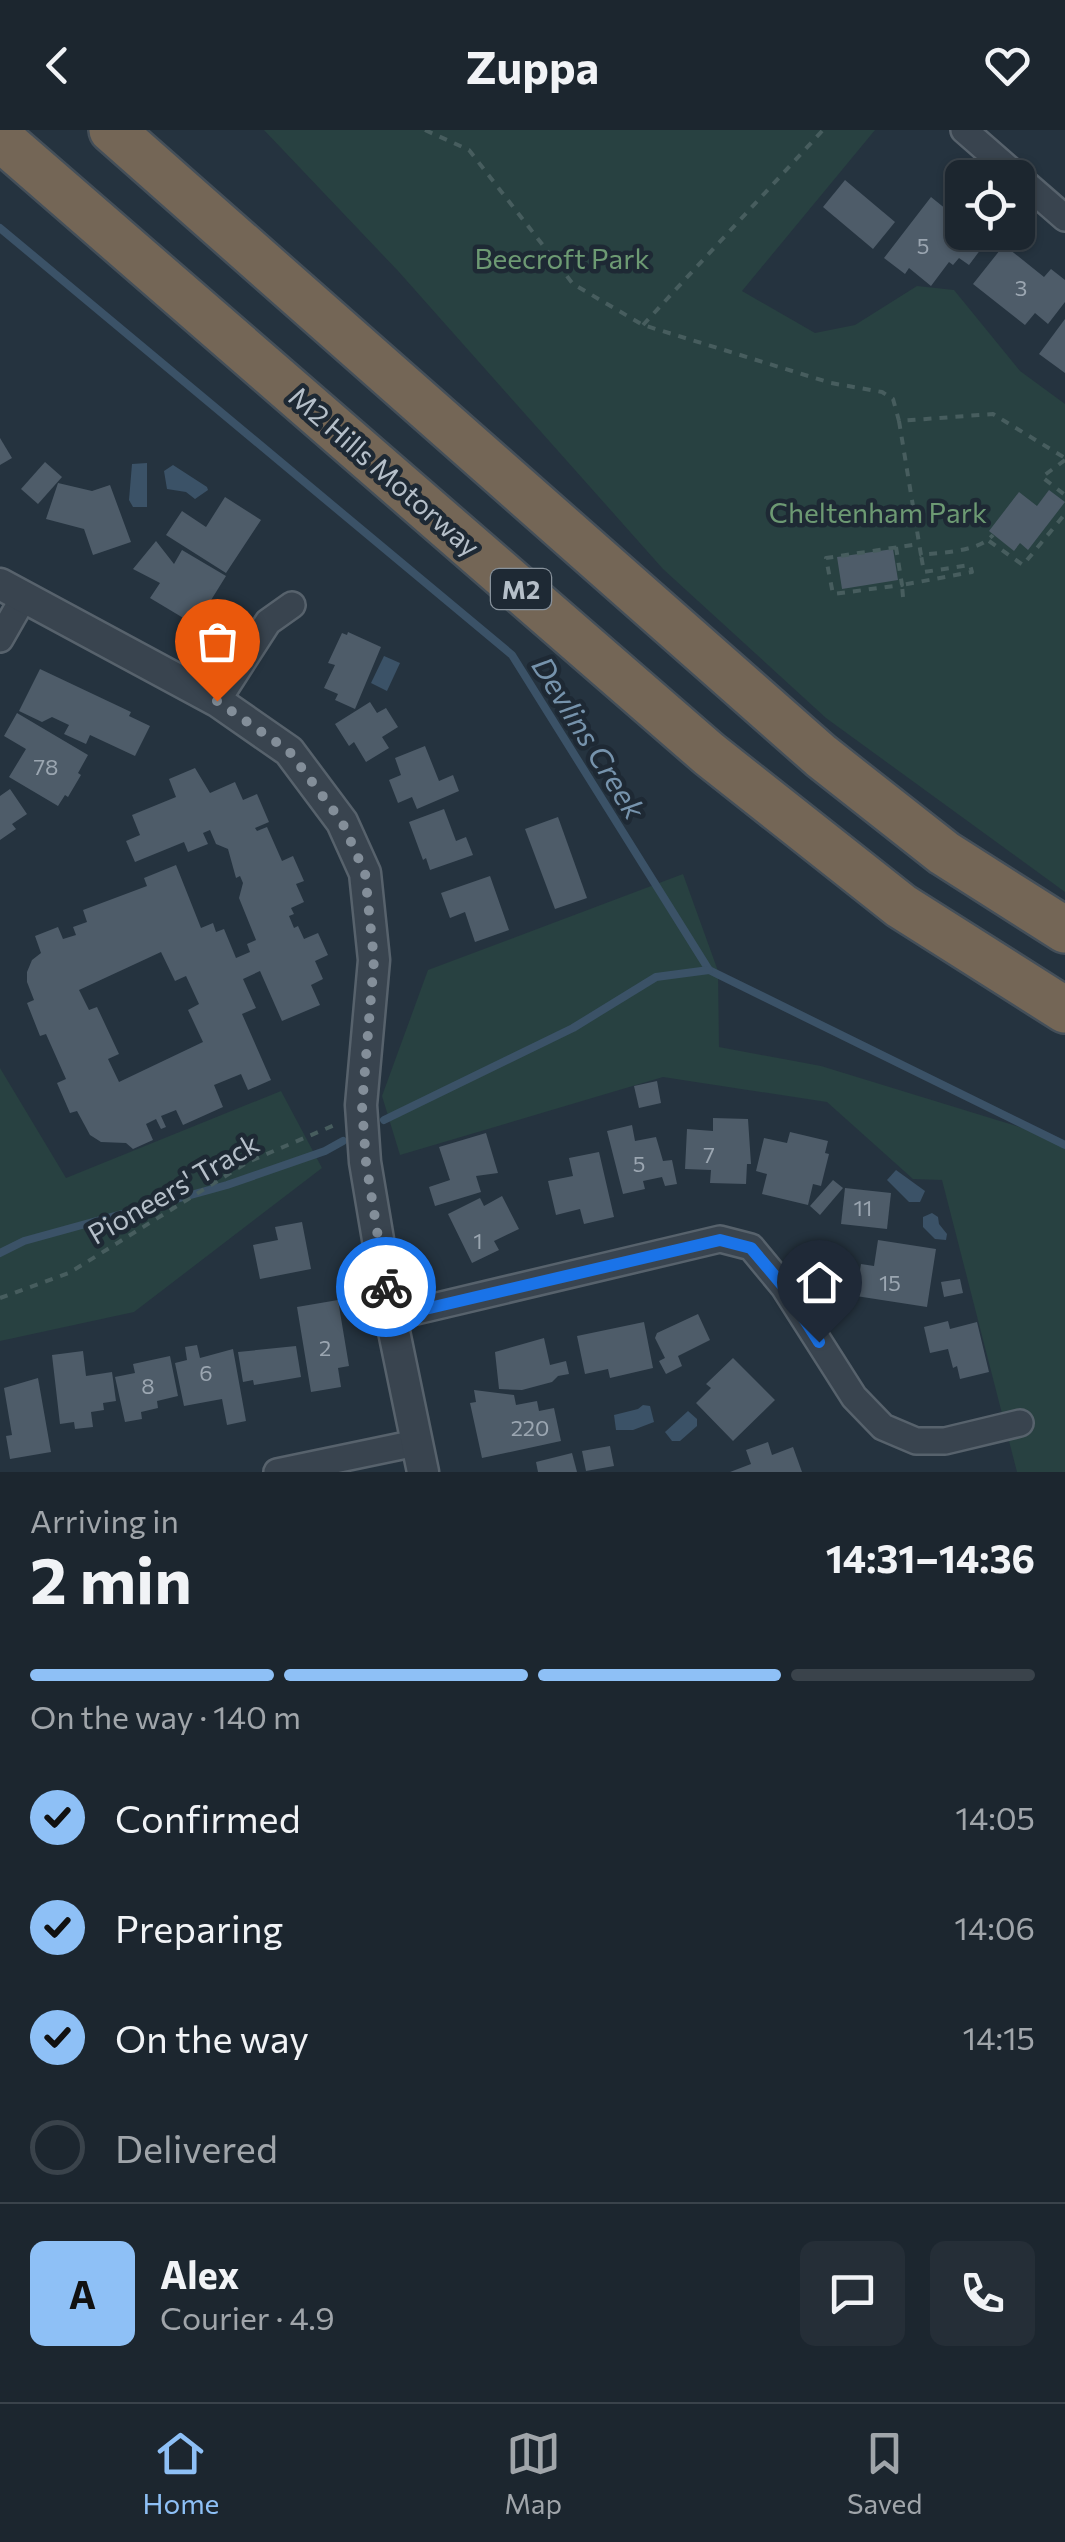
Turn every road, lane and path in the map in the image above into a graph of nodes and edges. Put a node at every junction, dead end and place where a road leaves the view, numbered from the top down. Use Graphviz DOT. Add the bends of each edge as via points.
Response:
graph roads {
  1 [pos="112,130"];
  2 [pos="426,130"];
  3 [pos="823,130"];
  4 [pos="964,130"];
  5 [pos="0,138"];
  6 [pos="1065,218"];
  7 [pos="643,325"];
  8 [pos="899,421"];
  9 [pos="1065,459"];
  10 [pos="1065,495"];
  11 [pos="1065,514"];
  12 [pos="993,534"];
  13 [pos="988,540"];
  14 [pos="919,544"];
  15 [pos="896,547"];
  16 [pos="921,555"];
  17 [pos="902,585"];
  18 [pos="12,591"];
  19 [pos="903,597"];
  20 [pos="292,605"];
  21 [pos="0,639"];
  22 [pos="217,701"];
  23 [pos="1065,930"];
  24 [pos="1065,1010"];
  25 [pos="362,1106"];
  26 [pos="0,1298"];
  27 [pos="391,1317"];
  28 [pos="1020,1422"];
  29 [pos="419,1458"];
  30 [pos="277,1472"];
  1 -- 23 [label="highway, M2" via="882,808"];
  2 -- 7 [label="path" via="469,150 573,284"];
  3 -- 7 [label="path"];
  4 -- 6 [label="street"];
  5 -- 24 [label="highway, M2 Hills Motorway / M2" via="709,754 901,906"];
  7 -- 8 [label="path" via="830,383 882,392 892,399"];
  8 -- 9 [label="path" via="992,414"];
  8 -- 14 [label="path"];
  9 -- 10 [label="path" via="1042,478"];
  11 -- 13 [label="path" via="1023,565"];
  12 -- 13 [label="path"];
  13 -- 16 [label="path"];
  14 -- 15 [label="path"];
  14 -- 16 [label="path"];
  15 -- 17 [label="path"];
  15 -- 17 [label="path" via="826,558 832,594"];
  16 -- 17 [label="path" via="924,572 970,565 972,572"];
  17 -- 19 [label="path"];
  18 -- 21 [label="street"];
  18 -- 22 [label="street"];
  20 -- 22 [label="street" via="268,622"];
  22 -- 25 [label="street" via="289,751 342,822 365,873 374,960"];
  25 -- 26 [label="path, Pioneers' Track" via="334,1126 248,1162 68,1274"];
  25 -- 27 [label="street"];
  27 -- 28 [label="street" via="720,1240 751,1248 784,1287 854,1398 883,1428 944,1441"];
  27 -- 29 [label="street"];
  29 -- 30 [label="street"];
}
